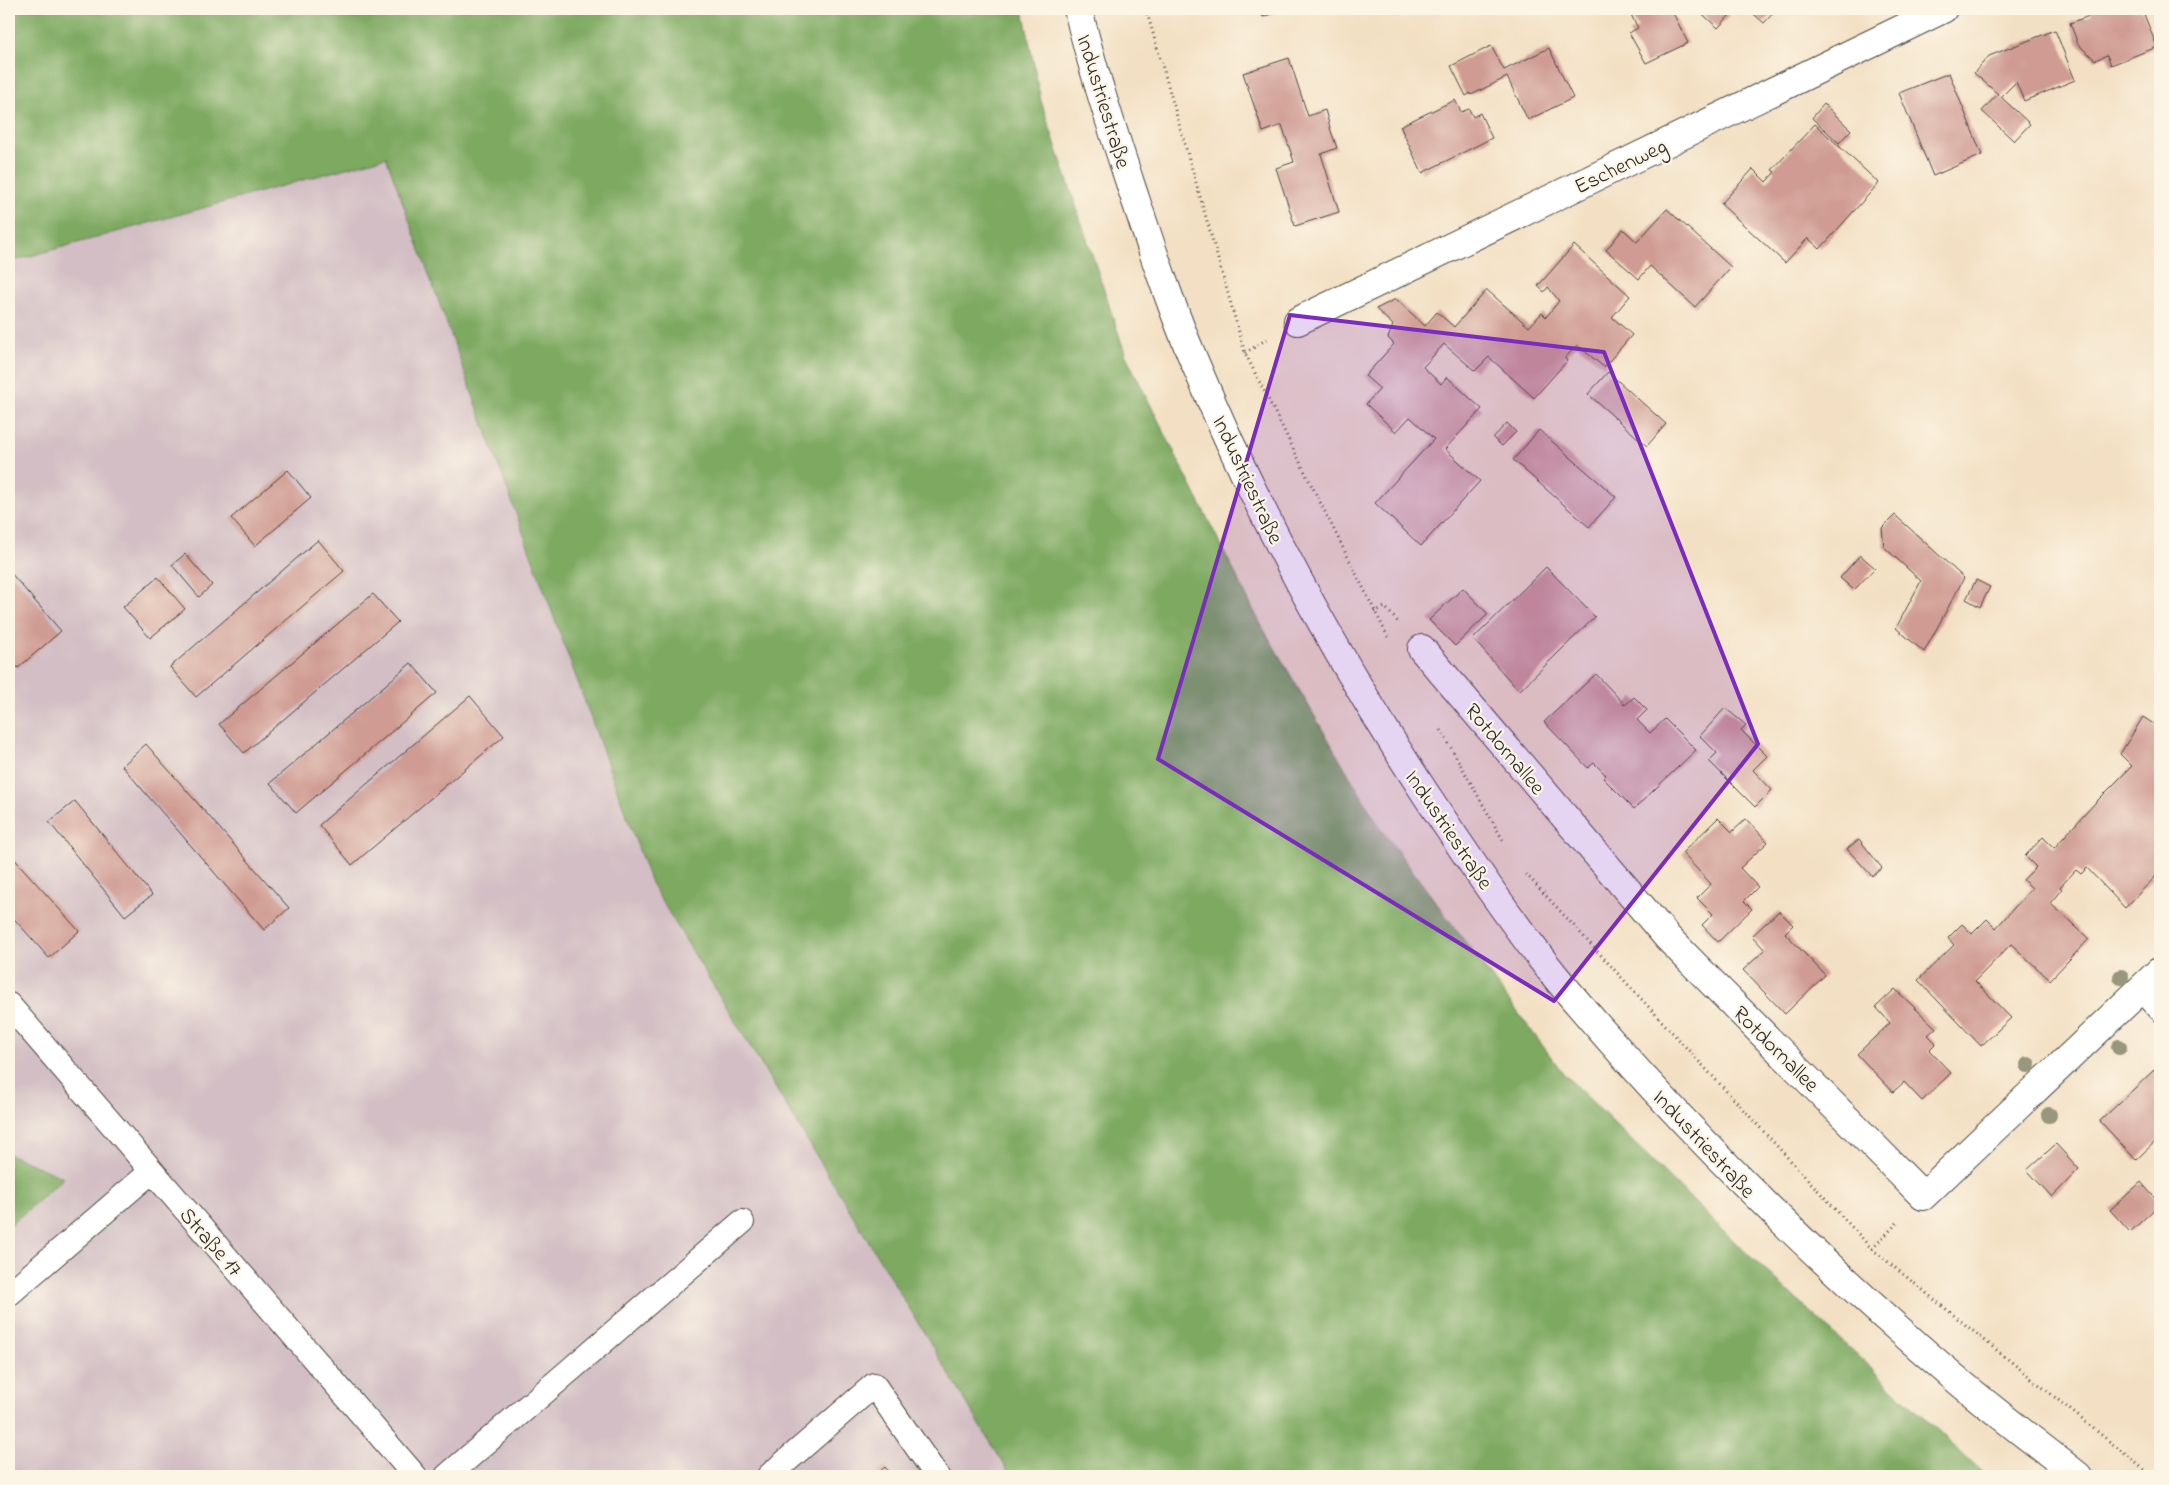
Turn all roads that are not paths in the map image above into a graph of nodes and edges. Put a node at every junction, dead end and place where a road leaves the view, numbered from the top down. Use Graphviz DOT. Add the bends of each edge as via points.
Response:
graph roads {
  1 [pos="1078,9"];
  2 [pos="1943,9"];
  3 [pos="1298,321"];
  4 [pos="1422,649"];
  5 [pos="2151,980"];
  6 [pos="9,1005"];
  7 [pos="2160,1009"];
  8 [pos="152,1171"];
  9 [pos="742,1222"];
  10 [pos="9,1294"];
  11 [pos="415,1476"];
  12 [pos="448,1476"];
  13 [pos="769,1476"];
  14 [pos="937,1476"];
  15 [pos="2078,1476"];
  1 -- 15 [label="main road, Industriestraße" via="1091,63 1150,243 1194,361 1241,465 1299,584 1392,743 1480,876 1558,979 1664,1101 1745,1187 1843,1280 1959,1382"];
  2 -- 3 [label="main road, Eschenweg"];
  4 -- 5 [label="main road, Rotdornallee" via="1668,938 1923,1196"];
  5 -- 7 [label="lane"];
  6 -- 8 [label="lane, Straße 17"];
  8 -- 10 [label="lane"];
  8 -- 11 [label="lane, Straße 17"];
  9 -- 12 [label="lane"];
  13 -- 14 [label="lane" via="874,1385"];
}
